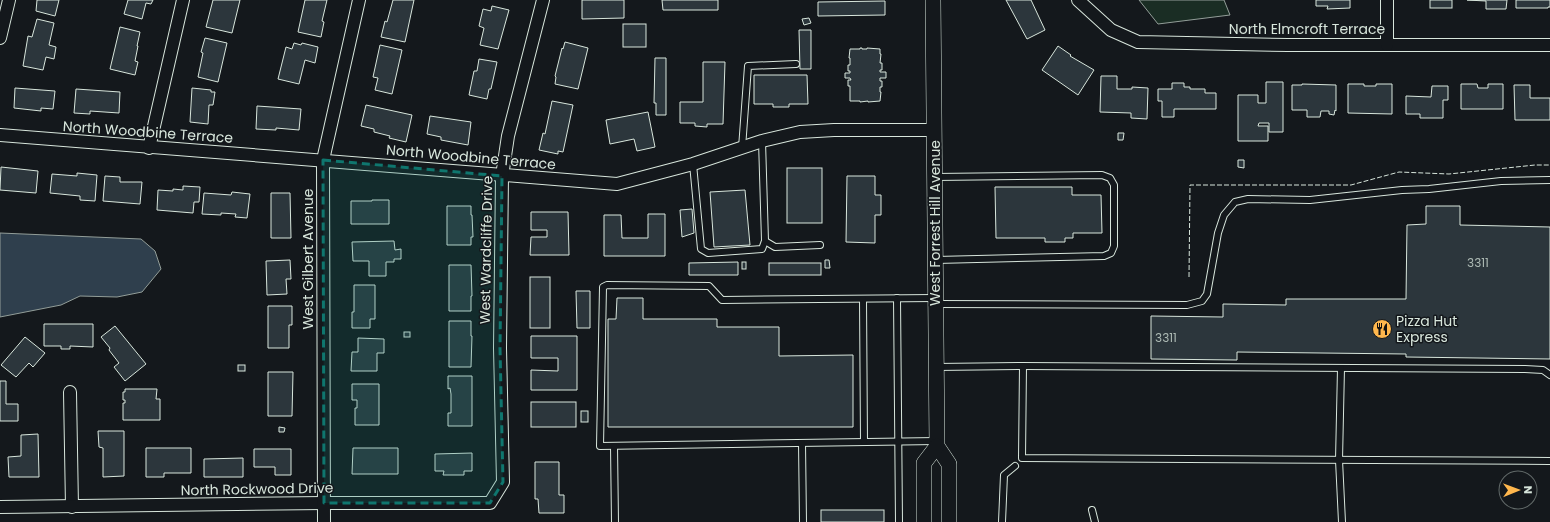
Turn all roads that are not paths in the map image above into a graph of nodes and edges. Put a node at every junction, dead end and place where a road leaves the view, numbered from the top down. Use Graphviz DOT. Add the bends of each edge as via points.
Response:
graph roads {
  1 [pos="9,0"];
  2 [pos="183,0"];
  3 [pos="359,0"];
  4 [pos="543,0"];
  5 [pos="933,0"];
  6 [pos="1078,0"];
  7 [pos="1387,0"];
  8 [pos="0,38"];
  9 [pos="1387,45"];
  10 [pos="1550,45"];
  11 [pos="796,64"];
  12 [pos="934,130"];
  13 [pos="0,135"];
  14 [pos="762,141"];
  15 [pos="149,148"];
  16 [pos="742,148"];
  17 [pos="323,160"];
  18 [pos="693,164"];
  19 [pos="502,176"];
  20 [pos="934,177"];
  21 [pos="1550,180"];
  22 [pos="766,242"];
  23 [pos="820,245"];
  24 [pos="935,260"];
  25 [pos="897,298"];
  26 [pos="863,299"];
  27 [pos="935,301"];
  28 [pos="1023,366"];
  29 [pos="936,367"];
  30 [pos="1341,368"];
  31 [pos="1550,375"];
  32 [pos="70,392"];
  33 [pos="898,441"];
  34 [pos="864,442"];
  35 [pos="802,443"];
  36 [pos="937,443"];
  37 [pos="614,446"];
  38 [pos="1339,460"];
  39 [pos="1550,461"];
  40 [pos="1015,466"];
  41 [pos="503,482"];
  42 [pos="324,503"];
  43 [pos="0,506"];
  44 [pos="72,506"];
  45 [pos="1092,510"];
  46 [pos="324,522"];
  47 [pos="614,522"];
  48 [pos="803,522"];
  49 [pos="899,522"];
  50 [pos="924,522"];
  51 [pos="950,522"];
  52 [pos="1002,522"];
  53 [pos="1095,522"];
  54 [pos="1342,522"];
  1 -- 8 [label="street"];
  2 -- 15 [label="street"];
  3 -- 17 [label="street, West Gilbert Avenue"];
  4 -- 19 [label="street, West Wardcliffe Drive" via="508,136"];
  5 -- 12 [label="street, West Forrest Hill Avenue"];
  6 -- 9 [label="street, North Elmcroft Terrace" via="1111,30 1138,42"];
  7 -- 9 [label="street"];
  9 -- 10 [label="street, North Elmcroft Terrace"];
  11 -- 16 [label="lane" via="748,66"];
  12 -- 14 [label="street, North Woodbine Terrace" via="800,132"];
  12 -- 20 [label="street, West Forrest Hill Avenue"];
  13 -- 15 [label="street, North Woodbine Terrace"];
  14 -- 16 [label="street, North Woodbine Terrace"];
  14 -- 22 [label="lane"];
  15 -- 17 [label="street, North Woodbine Terrace"];
  16 -- 18 [label="street, North Woodbine Terrace"];
  17 -- 19 [label="street, North Woodbine Terrace"];
  17 -- 42 [label="street, West Gilbert Avenue"];
  18 -- 19 [label="street, North Woodbine Terrace" via="617,184"];
  18 -- 22 [label="lane" via="701,249 708,253 757,250 762,249"];
  19 -- 41 [label="street, West Wardcliffe Drive" via="500,348"];
  20 -- 24 [label="street, West Forrest Hill Avenue"];
  20 -- 24 [label="lane" via="1102,176 1110,178 1114,185 1114,246 1111,253 1104,256"];
  21 -- 27 [label="lane" via="1501,181 1310,200 1248,198 1234,202 1224,215 1218,233 1207,294 1202,301 1187,305"];
  22 -- 23 [label="lane" via="775,247"];
  24 -- 27 [label="street, West Forrest Hill Avenue"];
  25 -- 26 [label="lane"];
  25 -- 27 [label="lane"];
  25 -- 33 [label="lane"];
  26 -- 34 [label="lane"];
  26 -- 37 [label="lane" via="722,300 709,286 603,287 600,446"];
  27 -- 29 [label="street, West Forrest Hill Avenue"];
  28 -- 29 [label="lane"];
  28 -- 30 [label="lane"];
  28 -- 38 [label="lane" via="1022,458"];
  29 -- 36 [label="street, West Forrest Hill Avenue"];
  30 -- 31 [label="lane" via="1525,369 1543,370"];
  30 -- 38 [label="lane"];
  32 -- 44 [label="street"];
  33 -- 34 [label="lane"];
  33 -- 36 [label="lane"];
  33 -- 49 [label="lane"];
  34 -- 35 [label="lane"];
  35 -- 37 [label="lane"];
  35 -- 48 [label="lane"];
  36 -- 50 [label="street" via="924,463"];
  36 -- 51 [label="street" via="949,464"];
  37 -- 47 [label="lane"];
  38 -- 39 [label="lane"];
  38 -- 54 [label="lane"];
  40 -- 52 [label="lane" via="1004,475"];
  41 -- 42 [label="street, North Rockwood Drive" via="490,503"];
  42 -- 44 [label="street, North Rockwood Drive"];
  42 -- 46 [label="street, West Gilbert Avenue"];
  43 -- 44 [label="street, North Rockwood Drive"];
  45 -- 53 [label="lane"];
}
